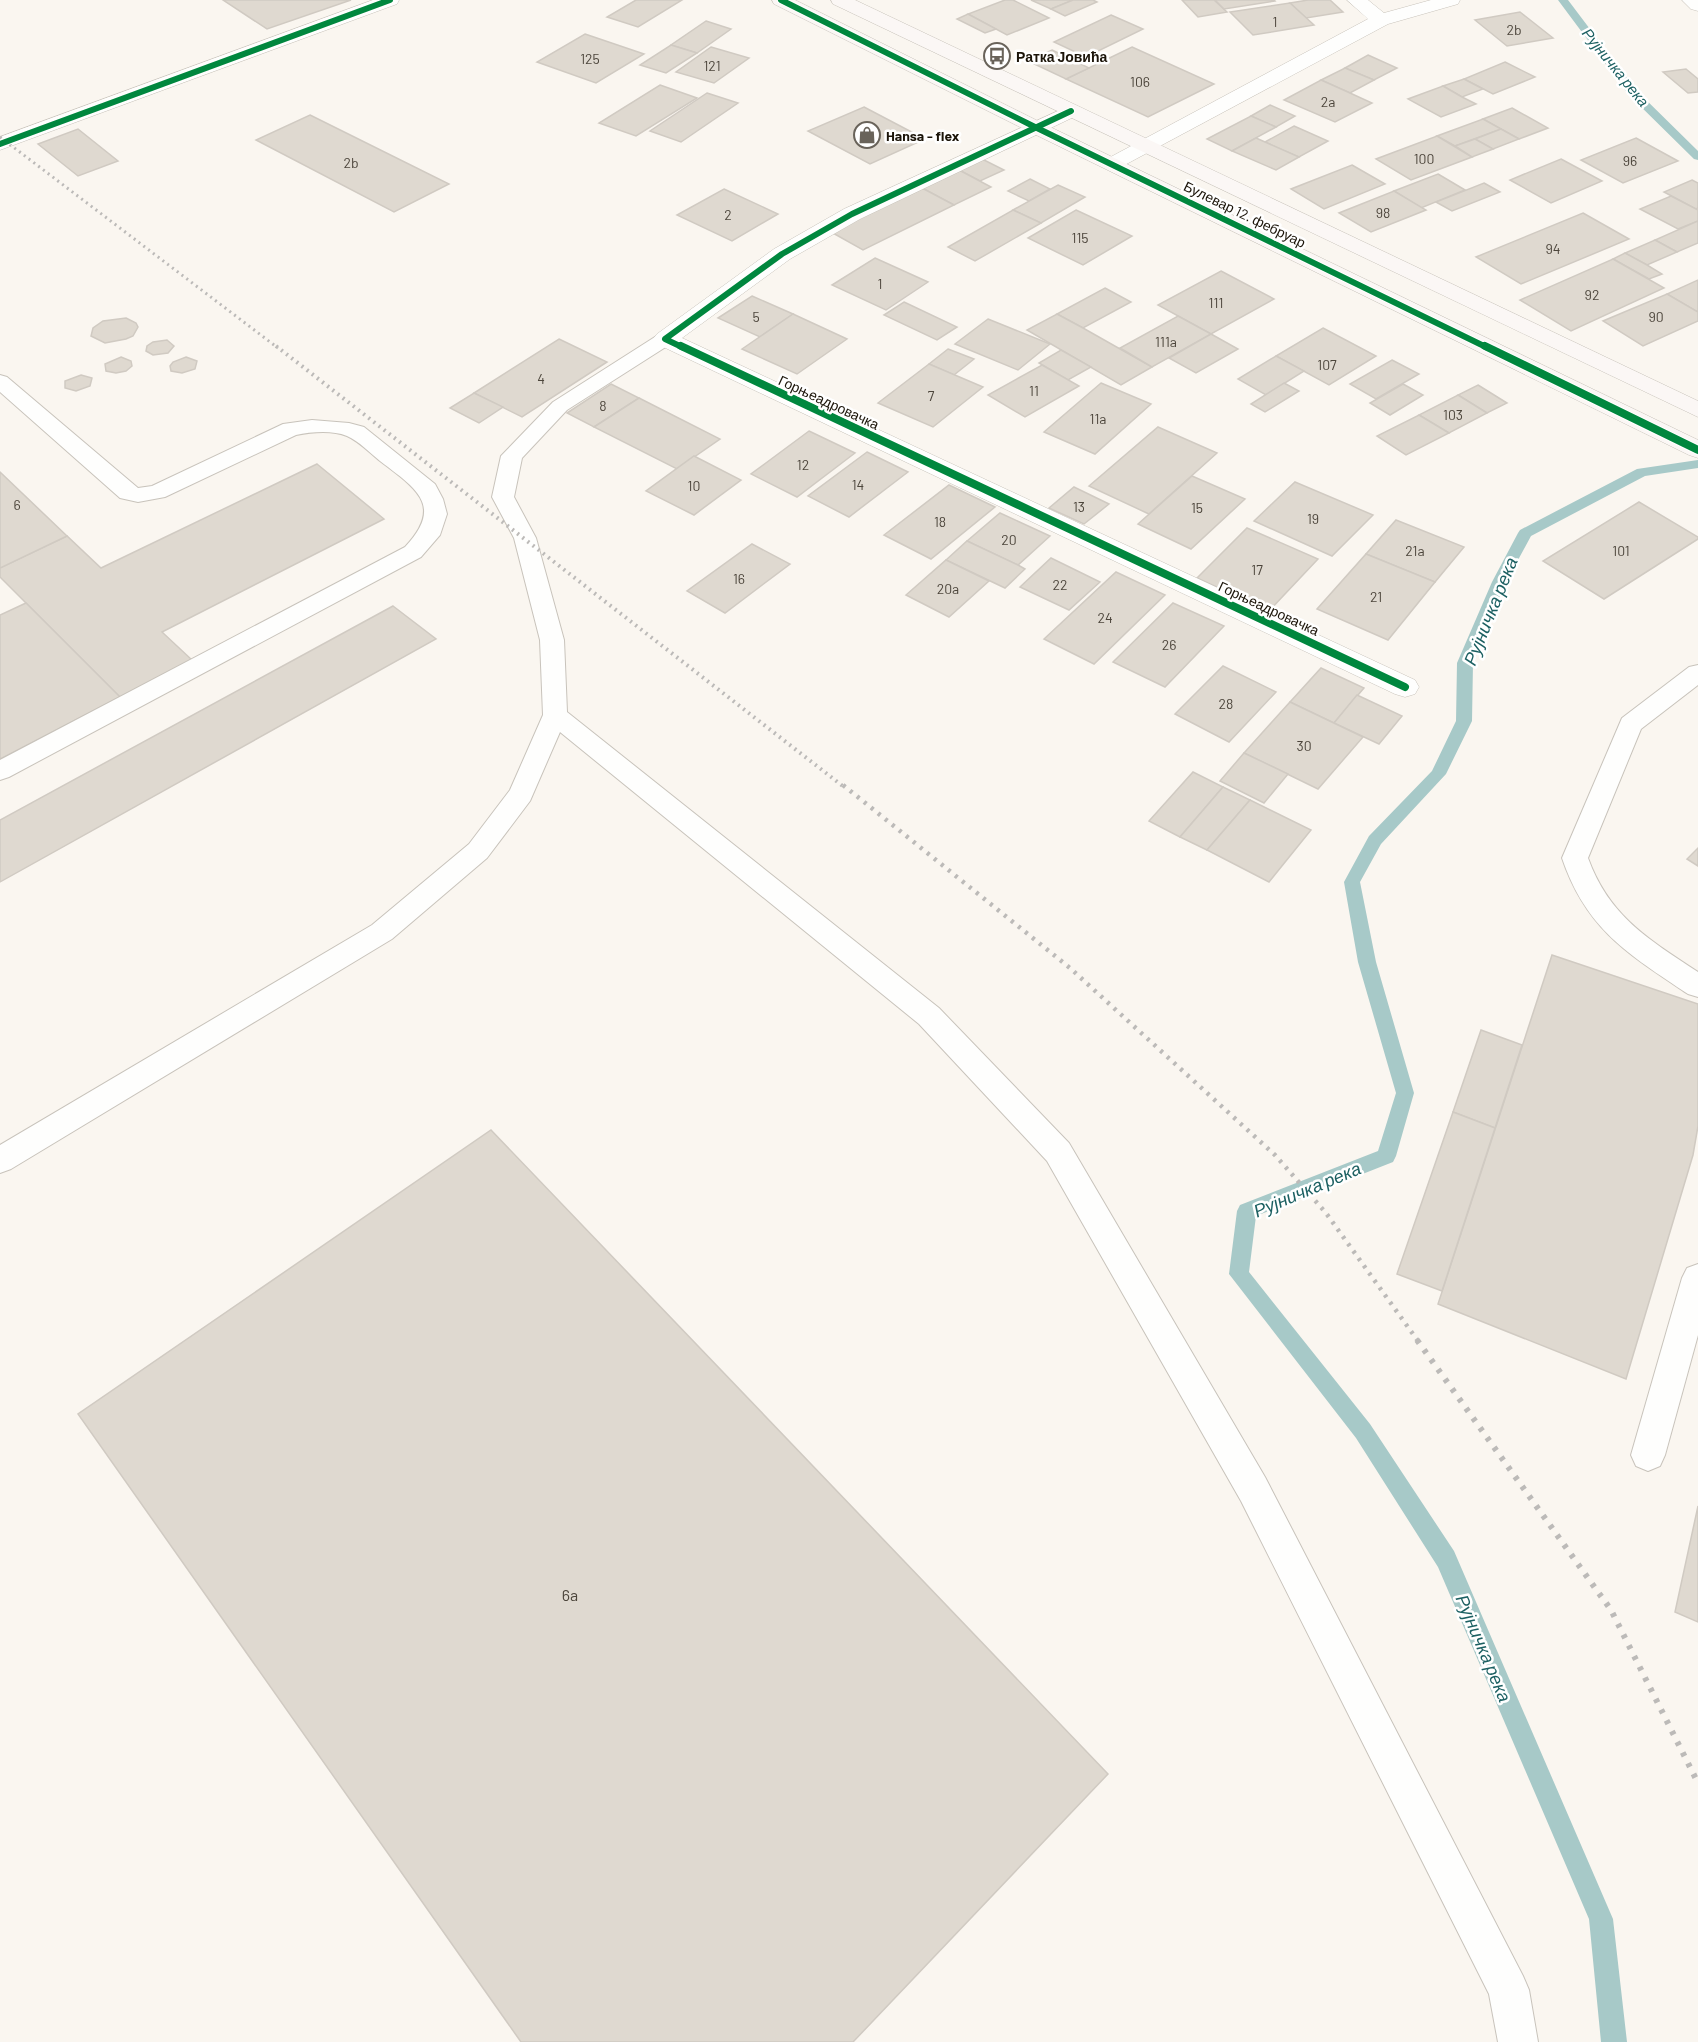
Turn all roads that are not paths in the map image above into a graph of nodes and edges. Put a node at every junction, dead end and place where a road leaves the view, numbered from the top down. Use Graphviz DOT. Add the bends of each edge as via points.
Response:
graph roads {
  1 [pos="390,0"];
  2 [pos="781,0"];
  3 [pos="840,0"];
  4 [pos="1356,0"];
  5 [pos="1451,0"];
  6 [pos="1691,0"];
  7 [pos="1698,5"];
  8 [pos="1382,20"];
  9 [pos="1071,111"];
  10 [pos="1037,128"];
  11 [pos="0,144"];
  12 [pos="1147,148"];
  13 [pos="1112,165"];
  14 [pos="665,339"];
  15 [pos="0,381"];
  16 [pos="1698,410"];
  17 [pos="1694,448"];
  18 [pos="1698,673"];
  19 [pos="1405,687"];
  20 [pos="555,714"];
  21 [pos="0,771"];
  22 [pos="1698,986"];
  23 [pos="0,1160"];
  24 [pos="1698,1278"];
  25 [pos="1648,1455"];
  26 [pos="1518,2042"];
  1 -- 11 [label="street"];
  2 -- 10 [label="main road, Булевар 12. фебруар"];
  3 -- 9 [label="main road, Булевар 12. фебруар"];
  4 -- 8 [label="street"];
  5 -- 8 [label="street"];
  6 -- 7 [label="street"];
  8 -- 12 [label="street"];
  9 -- 10 [label="street"];
  9 -- 12 [label="main road, Булевар 12. фебруар"];
  10 -- 13 [label="main road, Булевар 12. фебруар"];
  10 -- 14 [label="street" via="852,214 782,254"];
  12 -- 13 [label="street"];
  12 -- 16 [label="main road, Булевар 12. фебруар"];
  13 -- 17 [label="main road, Булевар 12. фебруар"];
  14 -- 19 [label="street, Горњеадровачка"];
  14 -- 20 [label="lane" via="560,406 512,456 503,497 525,538 552,640"];
  15 -- 21 [label="lane" via="128,492 157,492 291,429 324,427 356,432 424,484 436,514 429,535 413,552"];
  18 -- 22 [label="lane" via="1631,724 1575,858 1590,898 1605,916 1624,935"];
  20 -- 23 [label="lane" via="521,794 478,851 382,932"];
  20 -- 26 [label="lane" via="929,1016 1058,1152 1253,1489 1509,1990"];
  24 -- 25 [label="lane"];
}
